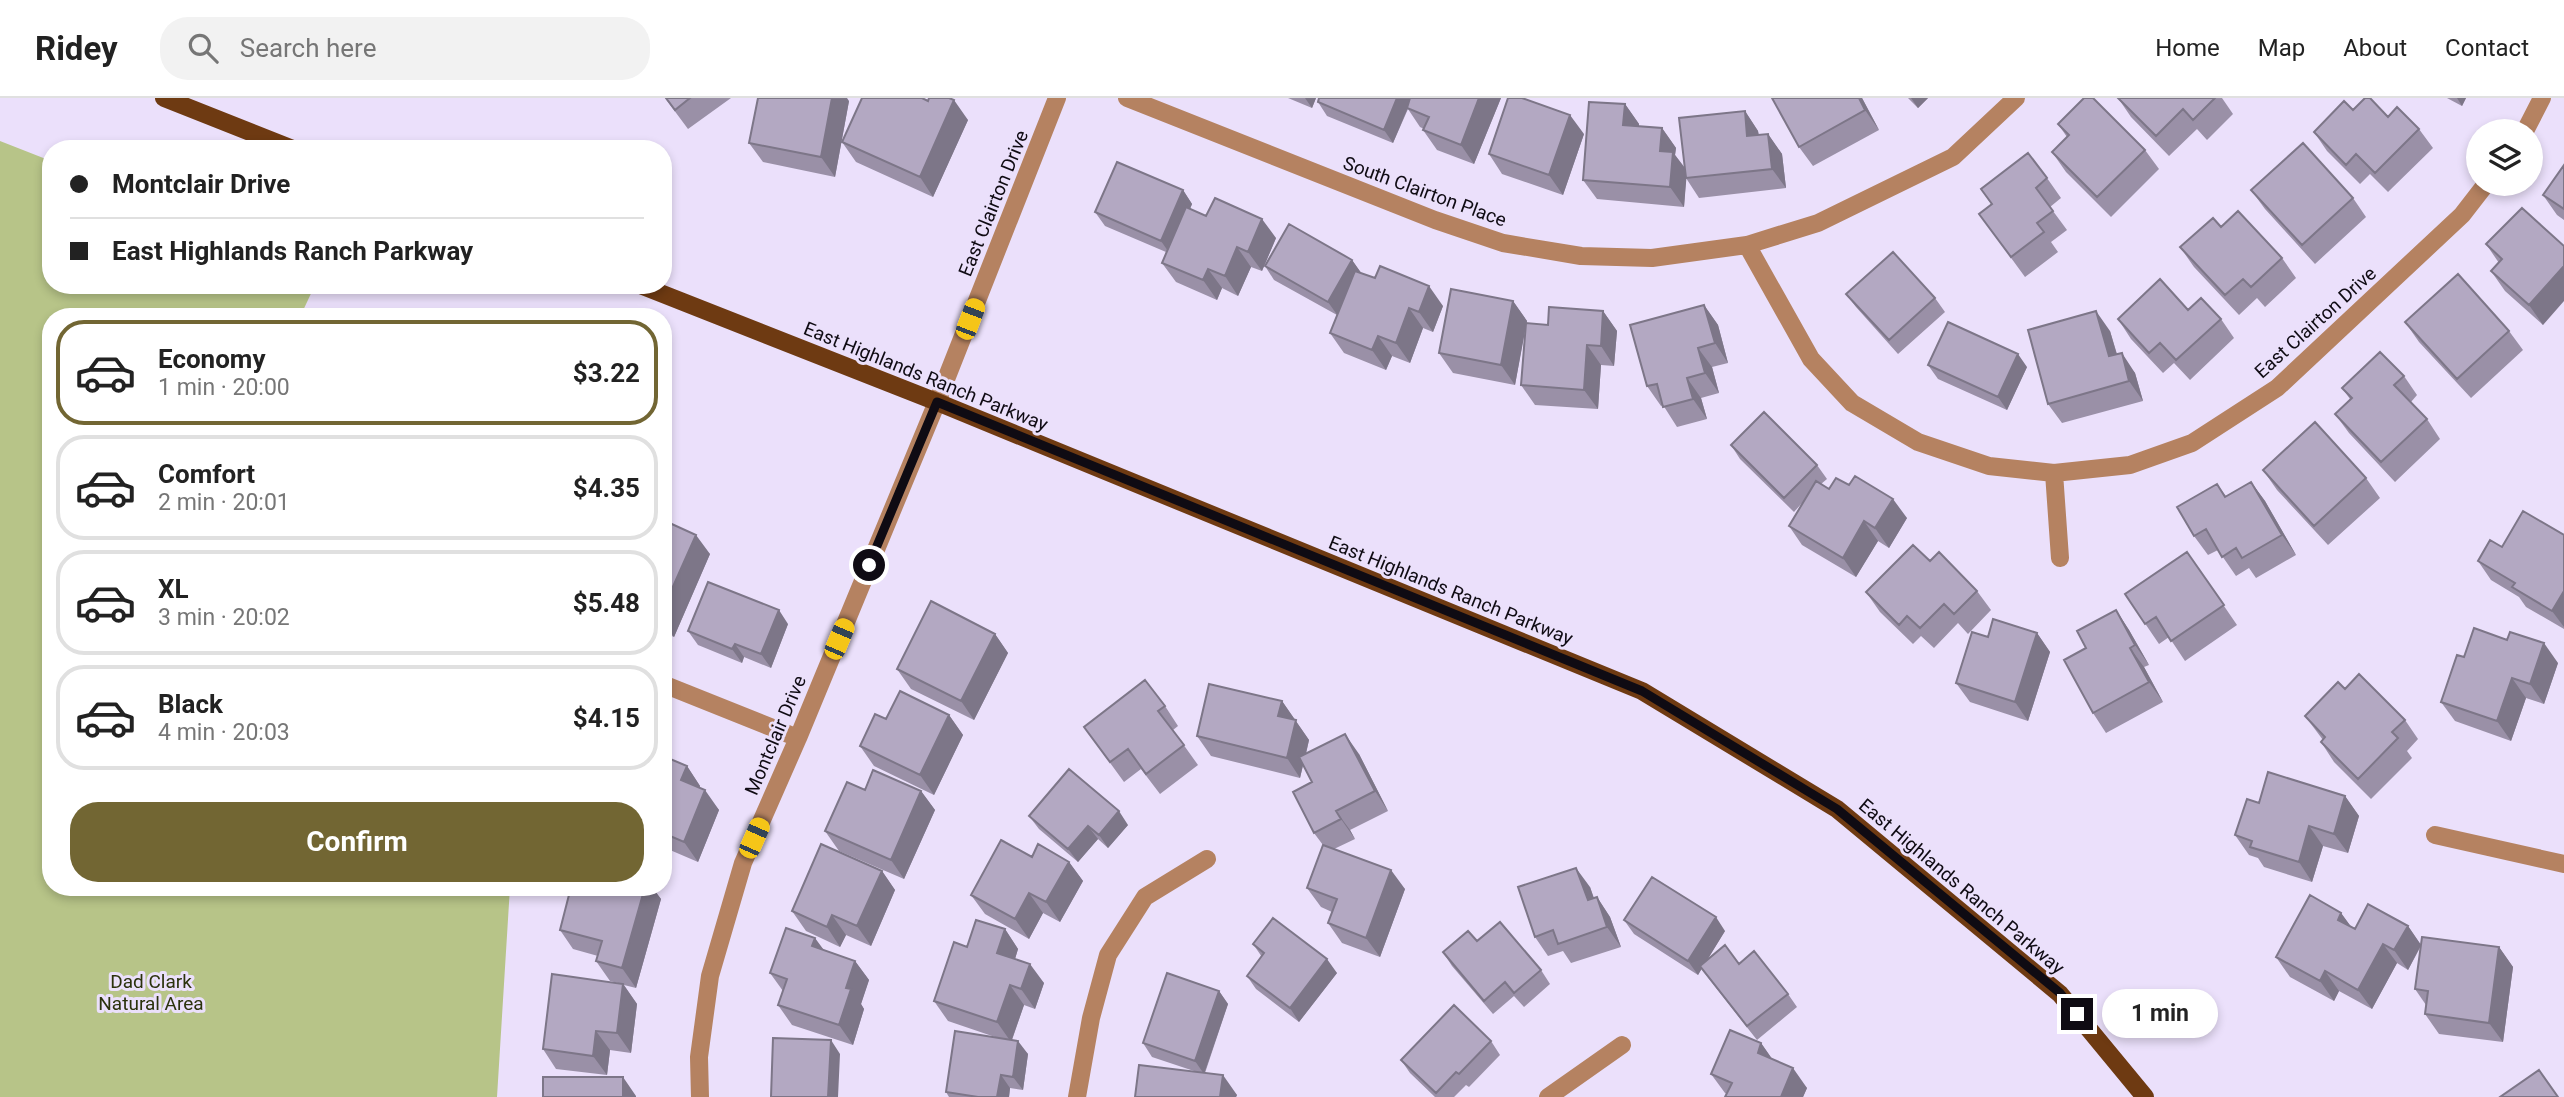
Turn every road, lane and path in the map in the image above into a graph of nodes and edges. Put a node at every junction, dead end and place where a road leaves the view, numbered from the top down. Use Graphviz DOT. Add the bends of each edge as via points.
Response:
graph roads {
  1 [pos="164,98"];
  2 [pos="1057,98"];
  3 [pos="1127,98"];
  4 [pos="2016,98"];
  5 [pos="2542,98"];
  6 [pos="2531,119"];
  7 [pos="270,140"];
  8 [pos="2477,196"];
  9 [pos="1747,245"];
  10 [pos="663,294"];
  11 [pos="937,402"];
  12 [pos="2054,473"];
  13 [pos="2060,558"];
  14 [pos="672,688"];
  15 [pos="798,738"];
  16 [pos="2435,835"];
  17 [pos="1207,859"];
  18 [pos="2564,864"];
  19 [pos="1622,1045"];
  20 [pos="700,1097"];
  21 [pos="1077,1097"];
  22 [pos="1548,1097"];
  23 [pos="2145,1097"];
  1 -- 7 [label="main road"];
  2 -- 11 [label="street, East Clairton Drive"];
  3 -- 9 [label="street, South Clairton Place" via="1503,243 1581,256 1652,258"];
  4 -- 9 [label="street, South Clairton Place" via="1953,157 1818,223"];
  5 -- 6 [label="street"];
  8 -- 12 [label="street, East Clairton Drive" via="2462,215 2277,388 2192,443 2130,465"];
  9 -- 12 [label="street, East Clairton Drive" via="1811,359 1852,403 1918,442 1989,466"];
  10 -- 11 [label="main road, East Highlands Ranch Parkway"];
  11 -- 15 [label="street, Montclair Drive"];
  11 -- 23 [label="main road, East Highlands Ranch Parkway" via="1642,691 1837,809 2060,993"];
  12 -- 13 [label="street"];
  14 -- 15 [label="street"];
  15 -- 20 [label="street, Montclair Drive" via="743,863 710,976 699,1058"];
  16 -- 18 [label="street"];
  17 -- 21 [label="street" via="1144,897 1108,955"];
  19 -- 22 [label="street"];
}
